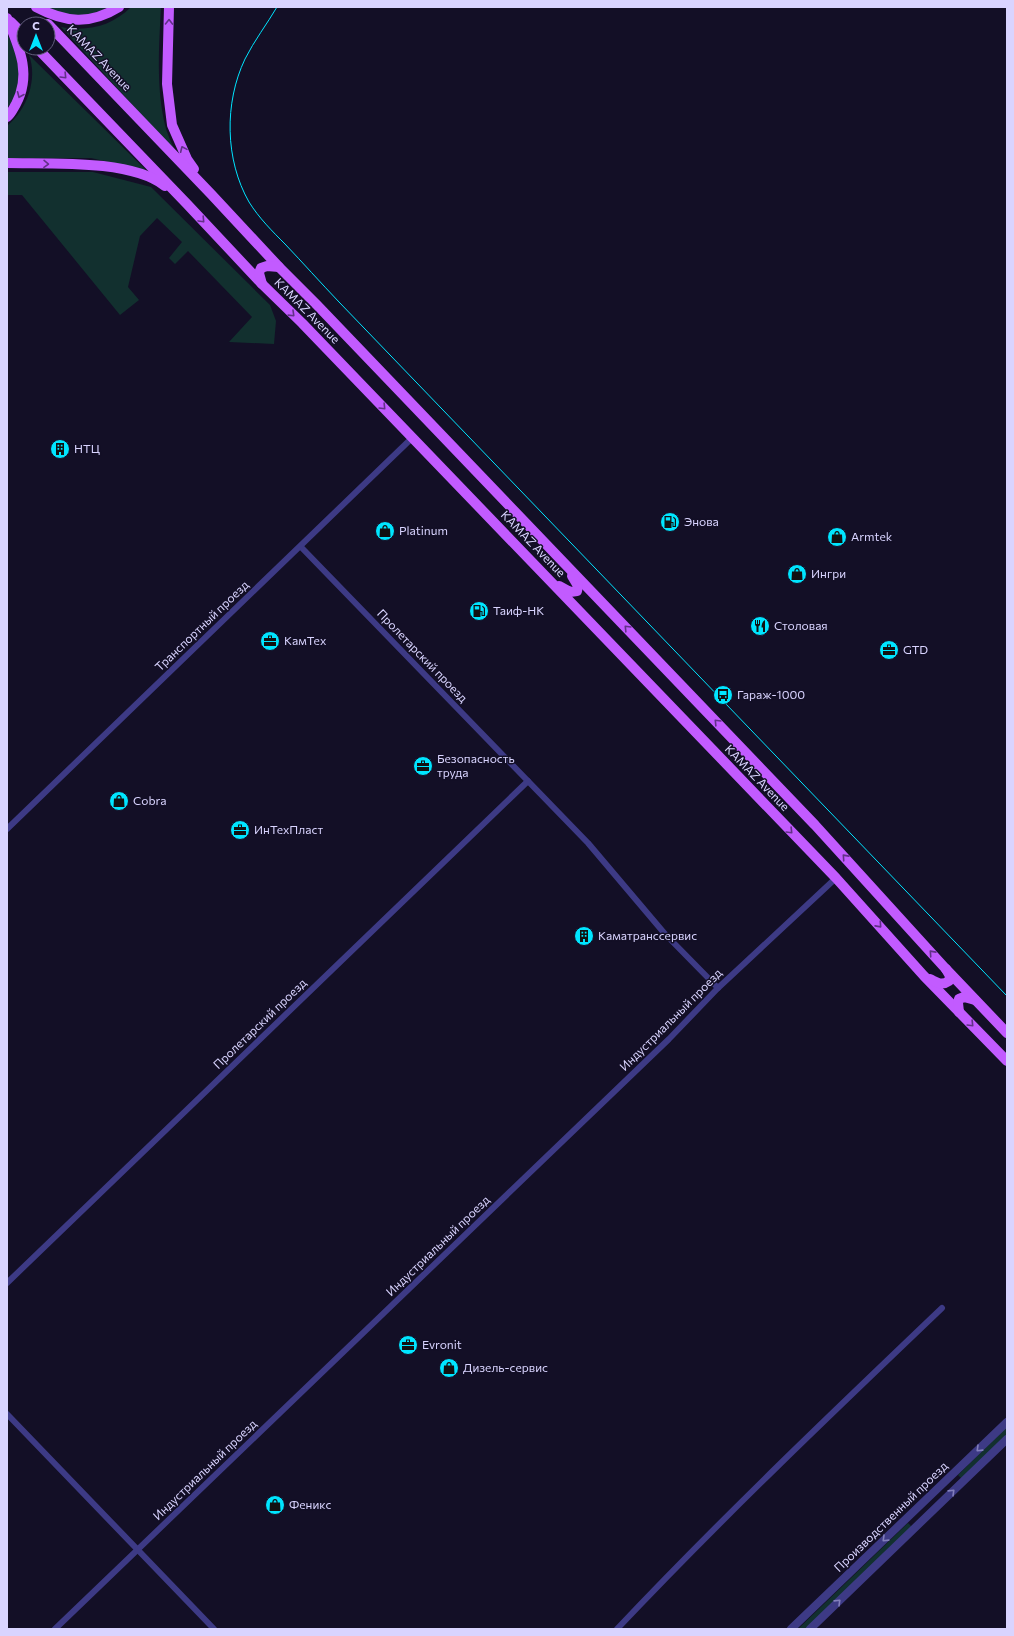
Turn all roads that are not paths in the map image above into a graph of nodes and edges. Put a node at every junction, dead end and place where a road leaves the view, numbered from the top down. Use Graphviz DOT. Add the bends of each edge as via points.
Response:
graph roads {
  1 [pos="32,7"];
  2 [pos="36,7"];
  3 [pos="119,7"];
  4 [pos="169,7"];
  5 [pos="40,16"];
  6 [pos="7,18"];
  7 [pos="16,27"];
  8 [pos="56,32"];
  9 [pos="45,56"];
  10 [pos="7,117"];
  11 [pos="7,164"];
  12 [pos="211,194"];
  13 [pos="187,204"];
  14 [pos="278,267"];
  15 [pos="262,284"];
  16 [pos="412,438"];
  17 [pos="301,547"];
  18 [pos="567,565"];
  19 [pos="549,580"];
  20 [pos="528,781"];
  21 [pos="7,830"];
  22 [pos="836,878"];
  23 [pos="945,968"];
  24 [pos="924,976"];
  25 [pos="718,988"];
  26 [pos="975,1000"];
  27 [pos="959,1012"];
  28 [pos="1007,1033"];
  29 [pos="1007,1061"];
  30 [pos="7,1283"];
  31 [pos="942,1308"];
  32 [pos="7,1414"];
  33 [pos="1007,1422"];
  34 [pos="1007,1440"];
  35 [pos="928,1498"];
  36 [pos="937,1506"];
  37 [pos="138,1550"];
  38 [pos="55,1629"];
  39 [pos="214,1629"];
  40 [pos="617,1629"];
  41 [pos="791,1629"];
  42 [pos="810,1629"];
  1 -- 5 [label="main road, KAMAZ Avenue"];
  2 -- 3 [label="main road" via="52,16 87,20 106,15"];
  12 -- 4 [label="main road, one-way" via="187,159 172,125 167,84"];
  6 -- 7 [label="main road"];
  6 -- 10 [label="main road, one-way" via="18,43 24,70 22,92"];
  8 -- 12 [label="main road, KAMAZ Avenue"];
  9 -- 13 [label="main road, KAMAZ Avenue, one-way"];
  11 -- 13 [label="main road, one-way" via="95,165 142,174 162,184"];
  12 -- 14 [label="main road, KAMAZ Avenue"];
  13 -- 15 [label="main road, KAMAZ Avenue, one-way"];
  14 -- 15 [label="main road" via="261,268 259,273"];
  14 -- 18 [label="main road, KAMAZ Avenue"];
  15 -- 16 [label="main road, KAMAZ Avenue, one-way"];
  16 -- 17 [label="street, Транспортный проезд"];
  16 -- 19 [label="main road, KAMAZ Avenue"];
  17 -- 20 [label="street, Пролетарский проезд"];
  17 -- 21 [label="street, Транспортный проезд"];
  18 -- 19 [label="main road" via="578,586 576,591 570,592"];
  23 -- 18 [label="main road, KAMAZ Avenue, one-way" via="815,825"];
  19 -- 22 [label="main road, KAMAZ Avenue, one-way"];
  20 -- 25 [label="street, Пролетарский проезд" via="588,843 665,934"];
  20 -- 30 [label="street, Пролетарский проезд"];
  22 -- 24 [label="main road, KAMAZ Avenue, one-way"];
  22 -- 25 [label="street, Индустриальный проезд"];
  23 -- 24 [label="main road" via="950,976 945,984 936,983"];
  23 -- 26 [label="main road, KAMAZ Avenue"];
  24 -- 27 [label="main road, KAMAZ Avenue"];
  25 -- 37 [label="street, Индустриальный проезд" via="669,1039"];
  26 -- 27 [label="main road" via="964,997 959,999"];
  26 -- 28 [label="main road, KAMAZ Avenue"];
  27 -- 29 [label="main road, KAMAZ Avenue, one-way"];
  31 -- 40 [label="street" via="743,1500"];
  32 -- 37 [label="street"];
  33 -- 35 [label="street, Производственный проезд, one-way"];
  36 -- 34 [label="street, Производственный проезд, one-way"];
  35 -- 36 [label="street"];
  35 -- 41 [label="street, Производственный проезд, one-way"];
  42 -- 36 [label="street, Производственный проезд, one-way"];
  37 -- 38 [label="street, Индустриальный проезд"];
  37 -- 39 [label="street"];
}
